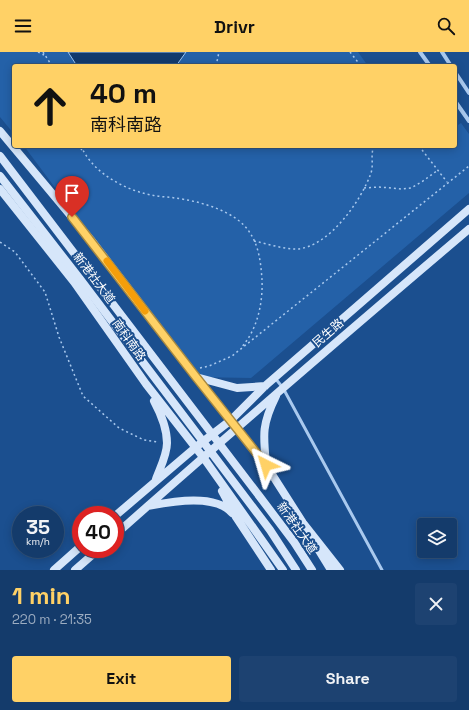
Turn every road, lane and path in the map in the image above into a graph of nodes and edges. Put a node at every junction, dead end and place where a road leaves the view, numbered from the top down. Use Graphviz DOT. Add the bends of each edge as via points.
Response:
graph roads {
  1 [pos="38,52"];
  2 [pos="42,52"];
  3 [pos="219,52"];
  4 [pos="350,52"];
  5 [pos="442,52"];
  6 [pos="421,53"];
  7 [pos="46,56"];
  8 [pos="51,64"];
  9 [pos="216,64"];
  10 [pos="359,64"];
  11 [pos="429,64"];
  12 [pos="450,64"];
  13 [pos="457,75"];
  14 [pos="469,94"];
  15 [pos="457,104"];
  16 [pos="469,121"];
  17 [pos="0,131"];
  18 [pos="12,145"];
  19 [pos="14,148"];
  20 [pos="79,148"];
  21 [pos="82,148"];
  22 [pos="373,148"];
  23 [pos="421,148"];
  24 [pos="83,151"];
  25 [pos="0,156"];
  26 [pos="469,166"];
  27 [pos="438,170"];
  28 [pos="0,176"];
  29 [pos="448,183"];
  30 [pos="364,188"];
  31 [pos="0,189"];
  32 [pos="469,209"];
  33 [pos="469,229"];
  34 [pos="254,241"];
  35 [pos="0,242"];
  36 [pos="238,351"];
  37 [pos="189,369"];
  38 [pos="196,377"];
  39 [pos="275,378"];
  40 [pos="146,384"];
  41 [pos="265,386"];
  42 [pos="280,389"];
  43 [pos="231,420"];
  44 [pos="237,429"];
  45 [pos="167,443"];
  46 [pos="196,447"];
  47 [pos="203,457"];
  48 [pos="266,465"];
  49 [pos="155,481"];
  50 [pos="147,507"];
  51 [pos="124,508"];
  52 [pos="236,517"];
  53 [pos="303,523"];
  54 [pos="124,527"];
  55 [pos="72,554"];
  56 [pos="89,558"];
  57 [pos="54,570"];
  58 [pos="75,570"];
  59 [pos="271,570"];
  60 [pos="283,570"];
  61 [pos="296,570"];
  62 [pos="312,570"];
  63 [pos="331,570"];
  64 [pos="340,570"];
  65 [pos="382,570"];
  1 -- 7 [label="path"];
  2 -- 7 [label="path"];
  3 -- 9 [label="path"];
  4 -- 10 [label="path"];
  5 -- 12 [label="street"];
  6 -- 11 [label="street"];
  7 -- 8 [label="path"];
  13 -- 14 [label="street"];
  15 -- 16 [label="street"];
  17 -- 18 [label="street"];
  19 -- 37 [label="street" via="91,240"];
  20 -- 24 [label="path"];
  21 -- 24 [label="path"];
  22 -- 30 [label="path" via="372,170"];
  23 -- 27 [label="path"];
  24 -- 34 [label="path" via="97,168 120,184 149,195 190,200 217,209 245,226"];
  25 -- 62 [label="street, 新港社大道, bridge" via="294,542"];
  26 -- 29 [label="path"];
  27 -- 29 [label="path"];
  27 -- 30 [label="path" via="411,188"];
  28 -- 61 [label="street, 新港社大道, bridge" via="270,530"];
  29 -- 36 [label="path"];
  30 -- 34 [label="path" via="338,226 313,244 295,249"];
  31 -- 40 [label="street, 南科南路" via="74,282"];
  32 -- 39 [label="street"];
  33 -- 42 [label="street, 民生路"];
  34 -- 36 [label="path" via="260,262 261,300 252,330"];
  35 -- 45 [label="path" via="15,252 45,292 59,337 83,396 119,428 144,440"];
  36 -- 37 [label="path" via="209,366"];
  37 -- 38 [label="street"];
  38 -- 41 [label="street" via="237,388"];
  38 -- 43 [label="street"];
  39 -- 41 [label="street"];
  39 -- 42 [label="lane"];
  40 -- 45 [label="street" via="162,417"];
  40 -- 46 [label="street, 南科南路"];
  41 -- 43 [label="street"];
  42 -- 44 [label="street, 民生路"];
  42 -- 48 [label="street" via="264,428"];
  42 -- 65 [label="lane"];
  43 -- 44 [label="street, 新港社大道"];
  43 -- 46 [label="street"];
  44 -- 47 [label="street, 民生路"];
  44 -- 48 [label="street, 新港社大道"];
  45 -- 49 [label="street"];
  46 -- 47 [label="street, 南科南路"];
  46 -- 49 [label="street"];
  47 -- 50 [label="street, 民生路"];
  47 -- 52 [label="street"];
  47 -- 60 [label="street"];
  48 -- 53 [label="street, 新港社大道"];
  49 -- 51 [label="street"];
  50 -- 52 [label="street" via="182,500 200,501 215,503 230,510"];
  50 -- 54 [label="street, 民生路"];
  52 -- 59 [label="street"];
  53 -- 63 [label="street"];
  53 -- 64 [label="street, 新港社大道"];
  55 -- 57 [label="street"];
  56 -- 58 [label="street"];
}
